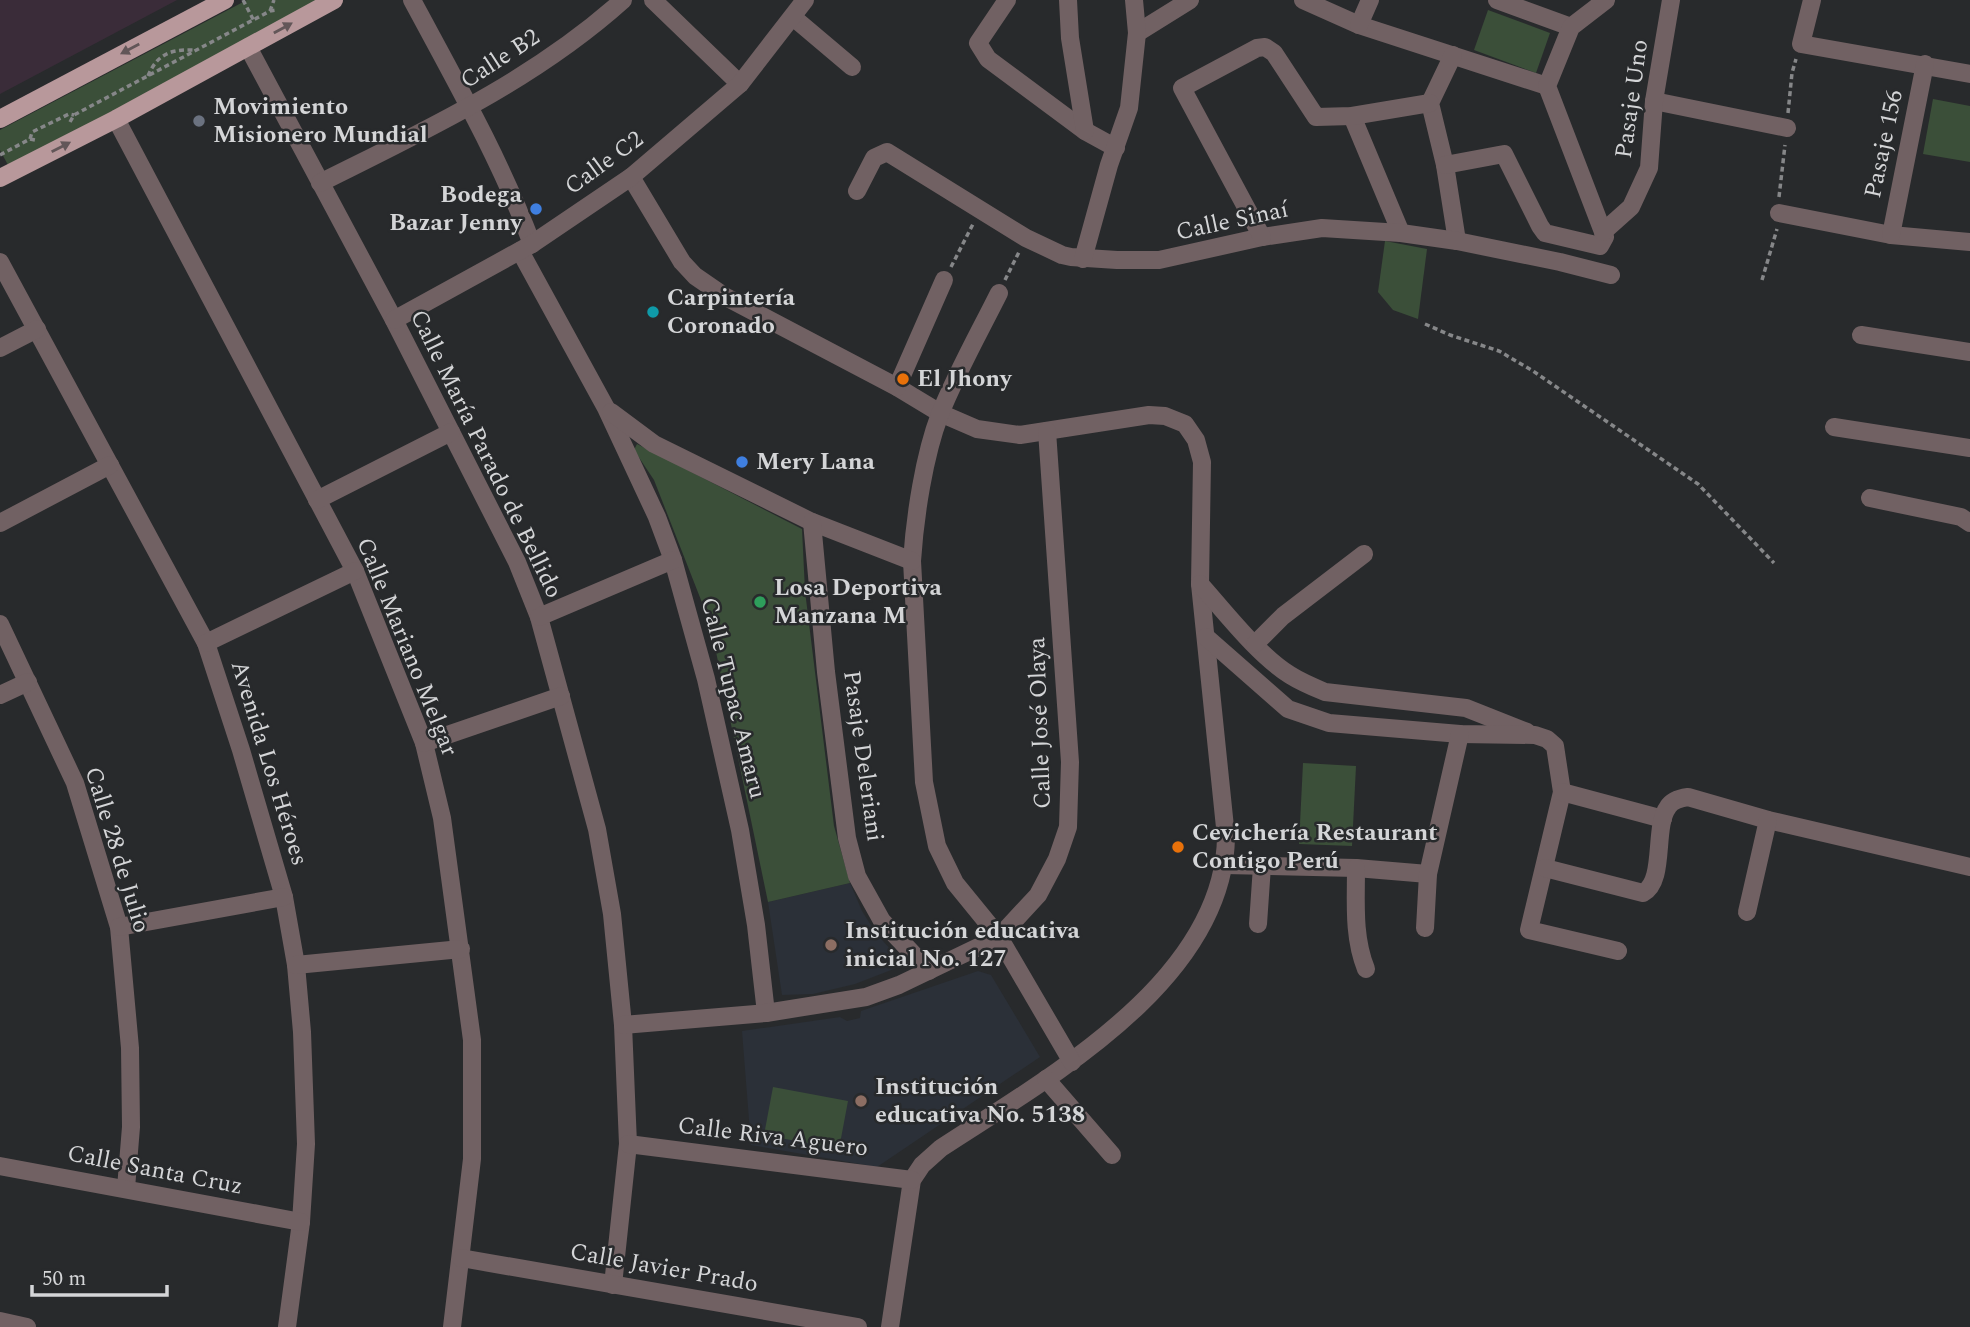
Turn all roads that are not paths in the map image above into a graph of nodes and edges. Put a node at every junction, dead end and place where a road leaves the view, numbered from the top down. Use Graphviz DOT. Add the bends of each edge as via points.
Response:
graph roads {
  1 [pos="225,0"];
  2 [pos="334,0"];
  3 [pos="412,0"];
  4 [pos="623,0"];
  5 [pos="653,0"];
  6 [pos="805,0"];
  7 [pos="1007,0"];
  8 [pos="1068,0"];
  9 [pos="1134,0"];
  10 [pos="1190,0"];
  11 [pos="1303,0"];
  12 [pos="1370,0"];
  13 [pos="1497,0"];
  14 [pos="1606,0"];
  15 [pos="1671,0"];
  16 [pos="1812,0"];
  17 [pos="794,18"];
  18 [pos="1359,25"];
  19 [pos="1571,27"];
  20 [pos="1137,33"];
  21 [pos="256,43"];
  22 [pos="1453,55"];
  23 [pos="1925,64"];
  24 [pos="852,67"];
  25 [pos="1970,74"];
  26 [pos="740,85"];
  27 [pos="1547,86"];
  28 [pos="1654,101"];
  29 [pos="1430,103"];
  30 [pos="470,107"];
  31 [pos="1352,116"];
  32 [pos="0,119"];
  33 [pos="116,119"];
  34 [pos="1787,128"];
  35 [pos="1085,131"];
  36 [pos="1116,148"];
  37 [pos="1445,165"];
  38 [pos="631,177"];
  39 [pos="0,178"];
  40 [pos="320,183"];
  41 [pos="857,191"];
  42 [pos="1779,213"];
  43 [pos="1603,232"];
  44 [pos="1401,233"];
  45 [pos="1891,234"];
  46 [pos="1262,237"];
  47 [pos="1457,241"];
  48 [pos="1970,242"];
  49 [pos="526,248"];
  50 [pos="1083,259"];
  51 [pos="0,262"];
  52 [pos="1611,275"];
  53 [pos="944,280"];
  54 [pos="999,293"];
  55 [pos="394,320"];
  56 [pos="37,328"];
  57 [pos="1861,335"];
  58 [pos="0,348"];
  59 [pos="1970,352"];
  60 [pos="897,387"];
  61 [pos="606,408"];
  62 [pos="940,413"];
  63 [pos="1834,427"];
  64 [pos="1047,431"];
  65 [pos="451,432"];
  66 [pos="1970,448"];
  67 [pos="110,465"];
  68 [pos="1870,498"];
  69 [pos="317,500"];
  70 [pos="812,522"];
  71 [pos="0,523"];
  72 [pos="1970,523"];
  73 [pos="1364,554"];
  74 [pos="673,560"];
  75 [pos="912,561"];
  76 [pos="355,571"];
  77 [pos="1200,584"];
  78 [pos="539,617"];
  79 [pos="0,624"];
  80 [pos="1206,637"];
  81 [pos="206,643"];
  82 [pos="1255,644"];
  83 [pos="28,682"];
  84 [pos="0,695"];
  85 [pos="561,696"];
  86 [pos="1460,734"];
  87 [pos="1535,735"];
  88 [pos="424,743"];
  89 [pos="1562,792"];
  90 [pos="1663,820"];
  91 [pos="1768,820"];
  92 [pos="1224,865"];
  93 [pos="1262,866"];
  94 [pos="1970,867"];
  95 [pos="1356,868"];
  96 [pos="1545,868"];
  97 [pos="1428,874"];
  98 [pos="284,897"];
  99 [pos="1747,912"];
  100 [pos="1258,924"];
  101 [pos="119,927"];
  102 [pos="1426,928"];
  103 [pos="999,937"];
  104 [pos="461,949"];
  105 [pos="1618,951"];
  106 [pos="296,965"];
  107 [pos="1366,968"];
  108 [pos="929,971"];
  109 [pos="766,1013"];
  110 [pos="623,1025"];
  111 [pos="1072,1062"];
  112 [pos="1046,1079"];
  113 [pos="628,1144"];
  114 [pos="1112,1155"];
  115 [pos="0,1166"];
  116 [pos="912,1180"];
  117 [pos="126,1188"];
  118 [pos="301,1222"];
  119 [pos="461,1258"];
  120 [pos="613,1284"];
  121 [pos="0,1321"];
  122 [pos="27,1327"];
  123 [pos="286,1327"];
  124 [pos="452,1327"];
  125 [pos="858,1327"];
  126 [pos="890,1327"];
  1 -- 32 [label="main road, one-way"];
  21 -- 2 [label="main road, one-way"];
  3 -- 30 [label="street, Calle Tupac Amaru"];
  4 -- 30 [label="street, Calle B2" via="510,84"];
  5 -- 26 [label="street"];
  6 -- 17 [label="street, Calle C2"];
  7 -- 35 [label="street" via="978,43 988,59"];
  8 -- 35 [label="street"];
  9 -- 20 [label="street"];
  10 -- 20 [label="street"];
  11 -- 18 [label="street"];
  12 -- 18 [label="street"];
  13 -- 19 [label="street"];
  14 -- 19 [label="street"];
  15 -- 28 [label="street, Pasaje Uno"];
  16 -- 23 [label="street" via="1801,44"];
  17 -- 24 [label="street"];
  17 -- 26 [label="street, Calle C2"];
  18 -- 22 [label="street"];
  19 -- 27 [label="street"];
  20 -- 36 [label="street" via="1129,108"];
  21 -- 33 [label="main road"];
  21 -- 40 [label="street, Calle María Parado de Bellido"];
  22 -- 27 [label="street"];
  22 -- 29 [label="street"];
  23 -- 25 [label="street"];
  23 -- 45 [label="street, Pasaje 156"];
  26 -- 38 [label="street, Calle C2"];
  27 -- 43 [label="street"];
  28 -- 34 [label="street"];
  28 -- 43 [label="street, Pasaje Uno" via="1649,169 1631,207"];
  29 -- 31 [label="street"];
  29 -- 37 [label="street"];
  30 -- 40 [label="street, Calle B2"];
  30 -- 49 [label="street, Calle Tupac Amaru" via="516,203"];
  31 -- 44 [label="street"];
  31 -- 46 [label="street" via="1314,115 1274,53 1265,47 1182,88"];
  39 -- 33 [label="main road, one-way"];
  33 -- 69 [label="street, Calle Mariano Melgar"];
  35 -- 36 [label="street"];
  36 -- 50 [label="street"];
  37 -- 43 [label="street, Pasaje Uno" via="1504,154 1545,233 1600,246"];
  37 -- 47 [label="street"];
  38 -- 49 [label="street, Calle C2"];
  38 -- 60 [label="street" via="695,276 724,296"];
  40 -- 55 [label="street, Calle María Parado de Bellido"];
  41 -- 50 [label="street, Calle Sinaí" via="874,158 887,152 1026,238 1062,255"];
  42 -- 45 [label="street"];
  44 -- 46 [label="street, Calle Sinaí" via="1322,228"];
  44 -- 47 [label="street, Calle Sinaí"];
  45 -- 48 [label="street"];
  46 -- 50 [label="street, Calle Sinaí" via="1159,260"];
  47 -- 52 [label="street, Calle Sinaí"];
  49 -- 55 [label="street, Calle C2"];
  49 -- 61 [label="street, Calle Tupac Amaru"];
  51 -- 56 [label="street, Avenida Los Héroes"];
  53 -- 60 [label="street"];
  54 -- 62 [label="street"];
  55 -- 65 [label="street, Calle María Parado de Bellido"];
  56 -- 58 [label="street"];
  56 -- 67 [label="street, Avenida Los Héroes"];
  57 -- 59 [label="street"];
  60 -- 62 [label="street"];
  61 -- 70 [label="street" via="654,444"];
  61 -- 74 [label="street, Calle Tupac Amaru"];
  62 -- 64 [label="street" via="998,434"];
  62 -- 75 [label="street" via="914,530"];
  63 -- 66 [label="street"];
  64 -- 77 [label="street" via="1149,415 1185,424 1196,440 1202,462"];
  64 -- 103 [label="street, Calle José Olaya" via="1070,762 1068,827 1038,895"];
  65 -- 69 [label="street"];
  65 -- 78 [label="street, Calle María Parado de Bellido" via="517,562"];
  67 -- 71 [label="street"];
  67 -- 81 [label="street, Avenida Los Héroes"];
  68 -- 72 [label="street" via="1961,517"];
  69 -- 76 [label="street, Calle Mariano Melgar"];
  70 -- 75 [label="street"];
  70 -- 108 [label="street, Pasaje Deleriani" via="847,838 857,876 882,921"];
  73 -- 82 [label="street" via="1283,616"];
  74 -- 78 [label="street"];
  74 -- 109 [label="street, Calle Tupac Amaru" via="740,830"];
  75 -- 103 [label="street" via="929,818 955,883"];
  76 -- 81 [label="street"];
  76 -- 88 [label="street, Calle Mariano Melgar"];
  77 -- 80 [label="street"];
  77 -- 82 [label="street"];
  78 -- 85 [label="street, Calle María Parado de Bellido"];
  79 -- 83 [label="street, Calle 28 de Julio"];
  80 -- 86 [label="street" via="1288,709 1329,723"];
  80 -- 92 [label="street" via="1226,820"];
  81 -- 98 [label="street, Avenida Los Héroes"];
  82 -- 87 [label="street" via="1287,674 1325,692 1466,708"];
  83 -- 84 [label="street"];
  83 -- 101 [label="street, Calle 28 de Julio" via="75,783"];
  85 -- 88 [label="street"];
  85 -- 110 [label="street, Calle María Parado de Bellido" via="597,829 612,914"];
  86 -- 87 [label="street"];
  86 -- 97 [label="street"];
  87 -- 89 [label="street" via="1555,746"];
  88 -- 104 [label="street, Calle Mariano Melgar" via="442,818"];
  89 -- 90 [label="street"];
  89 -- 96 [label="street"];
  90 -- 91 [label="street" via="1668,806 1688,797"];
  90 -- 96 [label="street" via="1654,881 1648,890"];
  91 -- 94 [label="street"];
  91 -- 99 [label="street"];
  92 -- 93 [label="street"];
  92 -- 111 [label="street" via="1205,918 1179,960 1129,1016"];
  93 -- 95 [label="street"];
  93 -- 100 [label="street"];
  95 -- 97 [label="street"];
  95 -- 107 [label="street" via="1356,918"];
  96 -- 105 [label="street" via="1529,930"];
  97 -- 102 [label="street"];
  98 -- 101 [label="street"];
  98 -- 106 [label="street, Avenida Los Héroes"];
  101 -- 117 [label="street, Calle 28 de Julio" via="130,1048"];
  103 -- 108 [label="street, Calle José Olaya"];
  103 -- 111 [label="street"];
  104 -- 106 [label="street"];
  104 -- 119 [label="street, Calle Mariano Melgar" via="472,1040 472,1159"];
  106 -- 118 [label="street, Avenida Los Héroes" via="306,1144"];
  108 -- 109 [label="street, Calle José Olaya" via="866,996"];
  109 -- 110 [label="street, Calle José Olaya"];
  110 -- 113 [label="street, Calle María Parado de Bellido"];
  111 -- 112 [label="street"];
  112 -- 114 [label="street"];
  112 -- 116 [label="street" via="941,1149"];
  113 -- 116 [label="street, Calle Riva Aguero"];
  113 -- 120 [label="street, Calle María Parado de Bellido"];
  115 -- 117 [label="street, Calle Santa Cruz"];
  116 -- 126 [label="street"];
  117 -- 118 [label="street, Calle Santa Cruz"];
  118 -- 123 [label="street, Avenida Los Héroes"];
  119 -- 120 [label="street, Calle Javier Prado"];
  119 -- 124 [label="street, Calle Mariano Melgar"];
  120 -- 125 [label="street, Calle Javier Prado"];
  121 -- 122 [label="street"];
}
